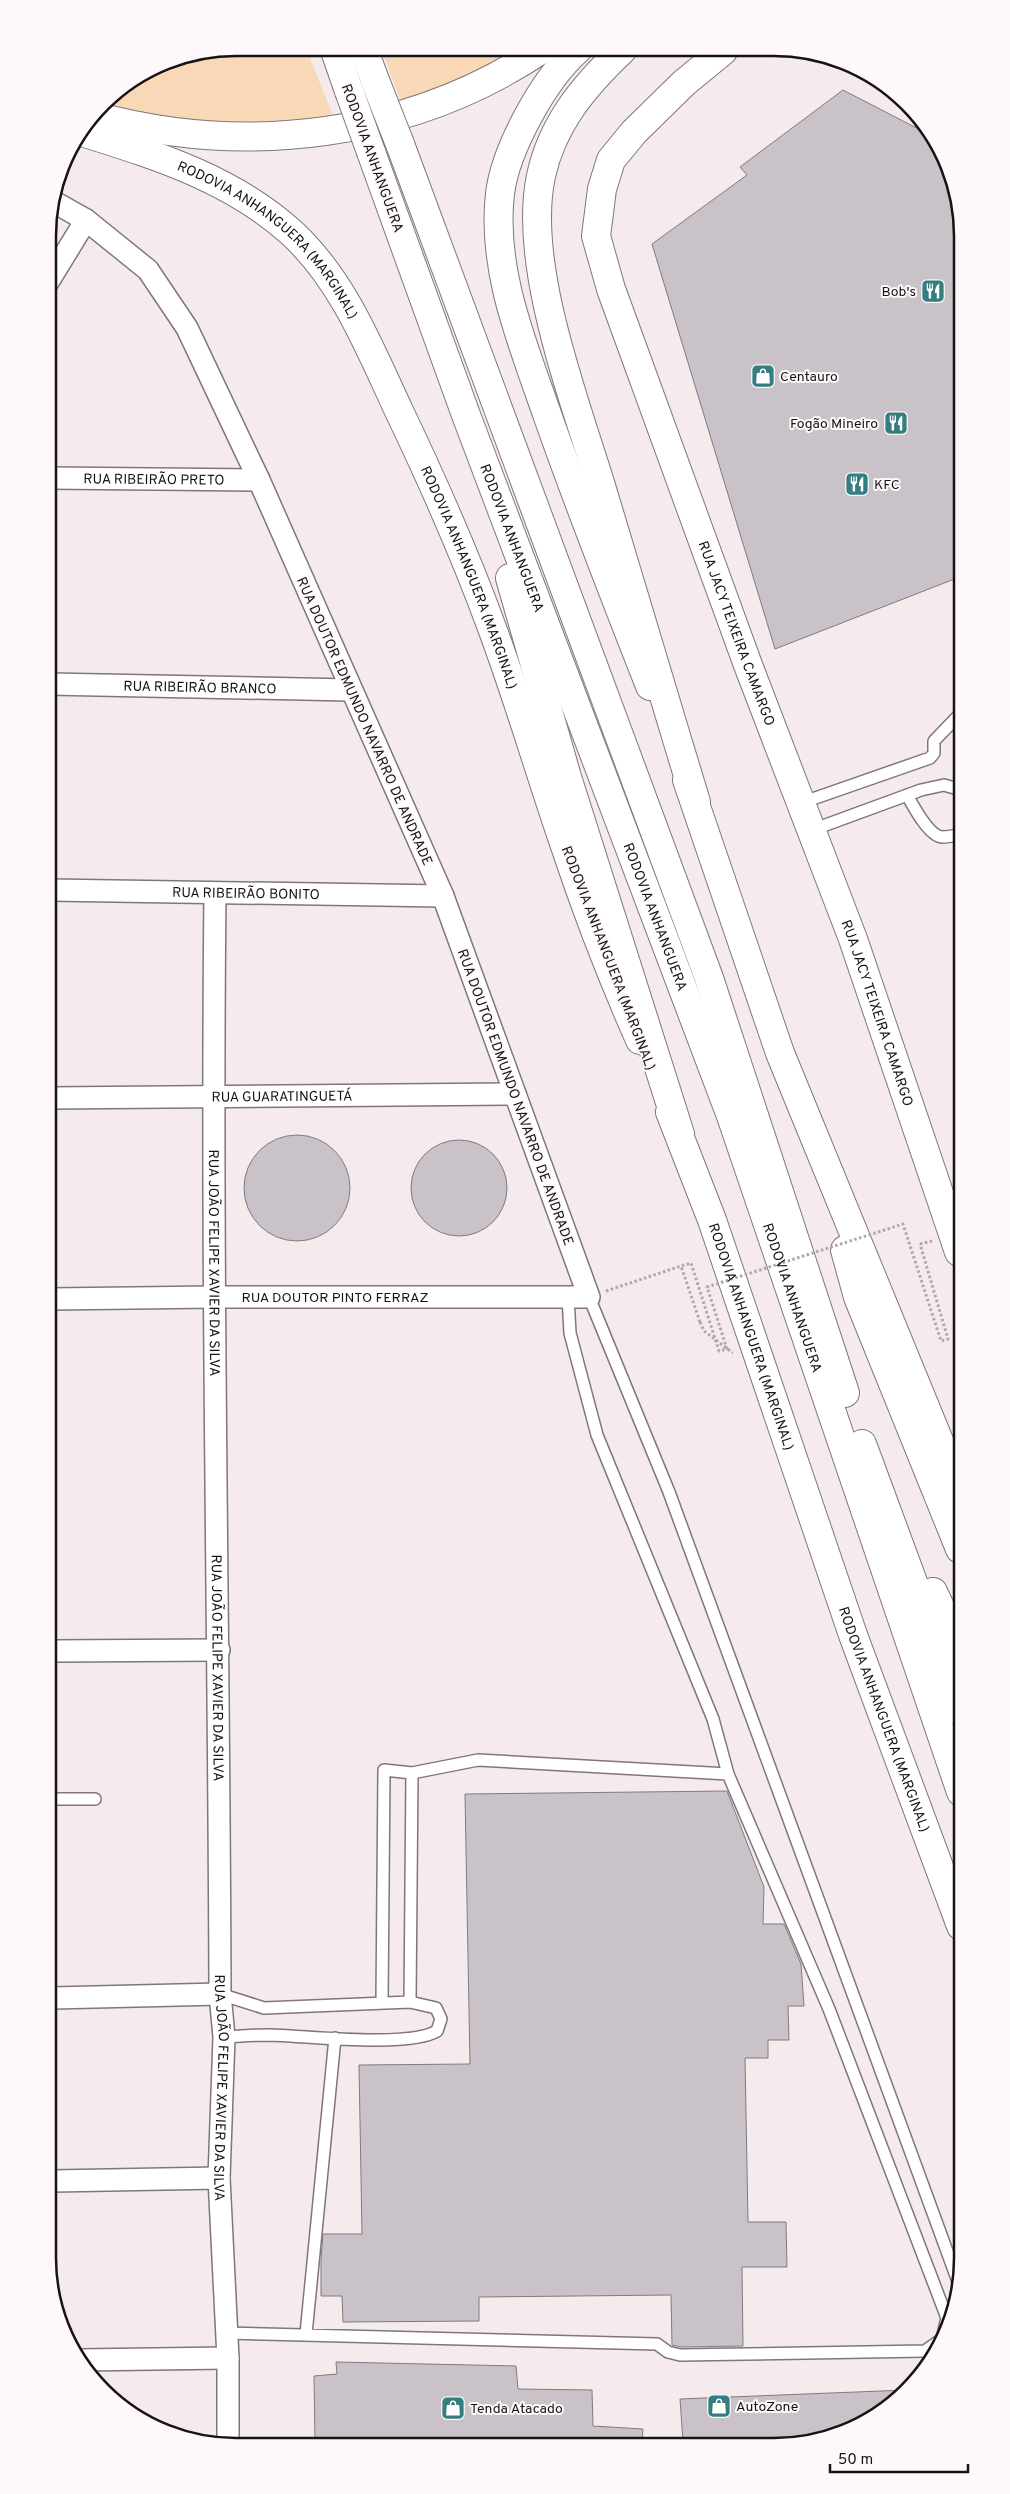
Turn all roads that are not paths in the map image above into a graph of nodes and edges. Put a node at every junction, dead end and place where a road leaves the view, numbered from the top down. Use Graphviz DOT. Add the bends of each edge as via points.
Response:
graph roads {
  1 [pos="337,56"];
  2 [pos="366,56"];
  3 [pos="532,56"];
  4 [pos="570,56"];
  5 [pos="616,56"];
  6 [pos="716,56"];
  7 [pos="101,117"];
  8 [pos="88,134"];
  9 [pos="59,205"];
  10 [pos="86,220"];
  11 [pos="56,269"];
  12 [pos="466,415"];
  13 [pos="56,478"];
  14 [pos="259,480"];
  15 [pos="56,684"];
  16 [pos="350,690"];
  17 [pos="954,720"];
  18 [pos="954,788"];
  19 [pos="907,795"];
  20 [pos="696,802"];
  21 [pos="801,803"];
  22 [pos="812,830"];
  23 [pos="954,835"];
  24 [pos="56,890"];
  25 [pos="215,893"];
  26 [pos="442,896"];
  27 [pos="515,1094"];
  28 [pos="212,1097"];
  29 [pos="56,1098"];
  30 [pos="813,1133"];
  31 [pos="680,1134"];
  32 [pos="954,1231"];
  33 [pos="214,1296"];
  34 [pos="579,1297"];
  35 [pos="56,1300"];
  36 [pos="863,1446"];
  37 [pos="954,1477"];
  38 [pos="954,1534"];
  39 [pos="954,1636"];
  40 [pos="220,1650"];
  41 [pos="56,1651"];
  42 [pos="954,1696"];
  43 [pos="954,1772"];
  44 [pos="412,1773"];
  45 [pos="728,1774"];
  46 [pos="56,1799"];
  47 [pos="95,1800"];
  48 [pos="954,1907"];
  49 [pos="220,1994"];
  50 [pos="56,1998"];
  51 [pos="382,2002"];
  52 [pos="410,2002"];
  53 [pos="224,2037"];
  54 [pos="335,2038"];
  55 [pos="219,2178"];
  56 [pos="56,2181"];
  57 [pos="953,2268"];
  58 [pos="945,2313"];
  59 [pos="226,2333"];
  60 [pos="306,2334"];
  61 [pos="931,2346"];
  62 [pos="228,2358"];
  63 [pos="88,2360"];
  64 [pos="228,2437"];
  1 -- 12 [label="main road, RODOVIA ANHANGUERA, bridge"];
  2 -- 36 [label="main road, RODOVIA ANHANGUERA, bridge" via="709,978"];
  3 -- 7 [label="main road" via="454,98 416,112 327,131 265,137 228,136 147,127"];
  4 -- 20 [label="main road" via="546,87 506,164 500,194 500,253 523,346 570,481"];
  5 -- 20 [label="main road" via="575,100 554,137 541,177 537,207 538,238 548,302 569,380"];
  6 -- 21 [label="main road, RUA JACY TEIXEIRA CAMARGO" via="634,132 611,160 602,189 596,236 611,289"];
  8 -- 31 [label="main road, RODOVIA ANHANGUERA (MARGINAL)" via="161,158 237,191 295,236 328,274 354,315 444,504 492,627 566,849 617,987"];
  9 -- 10 [label="street, RUA DOUTOR EDMUNDO NAVARRO DE ANDRADE"];
  10 -- 11 [label="street"];
  10 -- 14 [label="street, RUA DOUTOR EDMUNDO NAVARRO DE ANDRADE" via="148,270 187,328"];
  12 -- 31 [label="main road" via="567,776"];
  12 -- 43 [label="main road, RODOVIA ANHANGUERA" via="730,1116"];
  13 -- 14 [label="street, RUA RIBEIRÃO PRETO"];
  14 -- 16 [label="street, RUA DOUTOR EDMUNDO NAVARRO DE ANDRADE"];
  15 -- 16 [label="street, RUA RIBEIRÃO BRANCO"];
  16 -- 26 [label="street, RUA DOUTOR EDMUNDO NAVARRO DE ANDRADE"];
  17 -- 21 [label="lane" via="934,741 934,753 930,758"];
  18 -- 19 [label="lane" via="938,786"];
  19 -- 22 [label="lane"];
  19 -- 23 [label="lane" via="920,818 935,834 940,837"];
  20 -- 30 [label="main road" via="774,1035"];
  21 -- 22 [label="main road, RUA JACY TEIXEIRA CAMARGO"];
  22 -- 32 [label="main road, RUA JACY TEIXEIRA CAMARGO"];
  24 -- 25 [label="street, RUA RIBEIRÃO BONITO"];
  25 -- 26 [label="street, RUA RIBEIRÃO BONITO"];
  25 -- 28 [label="street, RUA JOÃO FELIPE XAVIER DA SILVA"];
  26 -- 27 [label="street, RUA DOUTOR EDMUNDO NAVARRO DE ANDRADE"];
  27 -- 28 [label="street, RUA GUARATINGUETÁ"];
  27 -- 34 [label="street, RUA DOUTOR EDMUNDO NAVARRO DE ANDRADE"];
  28 -- 29 [label="street, RUA GUARATINGUETÁ"];
  28 -- 33 [label="street, RUA JOÃO FELIPE XAVIER DA SILVA"];
  30 -- 37 [label="main road"];
  30 -- 38 [label="main road" via="858,1297"];
  31 -- 48 [label="main road, RODOVIA ANHANGUERA (MARGINAL)" via="853,1635"];
  33 -- 34 [label="street, RUA DOUTOR PINTO FERRAZ"];
  33 -- 35 [label="street, RUA DOUTOR PINTO FERRAZ"];
  33 -- 40 [label="street, RUA JOÃO FELIPE XAVIER DA SILVA"];
  34 -- 45 [label="lane" via="570,1333 598,1435 713,1719"];
  34 -- 57 [label="lane" via="669,1492"];
  36 -- 39 [label="main road"];
  36 -- 42 [label="main road, RODOVIA ANHANGUERA"];
  40 -- 41 [label="street"];
  40 -- 49 [label="street, RUA JOÃO FELIPE XAVIER DA SILVA"];
  44 -- 45 [label="lane" via="478,1760"];
  44 -- 51 [label="lane" via="384,1770"];
  44 -- 52 [label="lane"];
  45 -- 58 [label="lane" via="828,2009"];
  46 -- 47 [label="lane"];
  49 -- 50 [label="street"];
  49 -- 51 [label="lane" via="264,2008"];
  49 -- 53 [label="street, RUA JOÃO FELIPE XAVIER DA SILVA"];
  51 -- 52 [label="lane"];
  52 -- 54 [label="lane" via="436,2008 441,2019 437,2031 416,2038"];
  53 -- 54 [label="lane"];
  53 -- 55 [label="street, RUA JOÃO FELIPE XAVIER DA SILVA"];
  54 -- 60 [label="lane"];
  55 -- 56 [label="street"];
  55 -- 59 [label="street, RUA JOÃO FELIPE XAVIER DA SILVA"];
  59 -- 60 [label="lane"];
  59 -- 62 [label="street, RUA JOÃO FELIPE XAVIER DA SILVA"];
  60 -- 61 [label="lane" via="657,2344 680,2356 925,2350"];
  62 -- 63 [label="street"];
  62 -- 64 [label="street, RUA JOÃO FELIPE XAVIER DA SILVA"];
}
